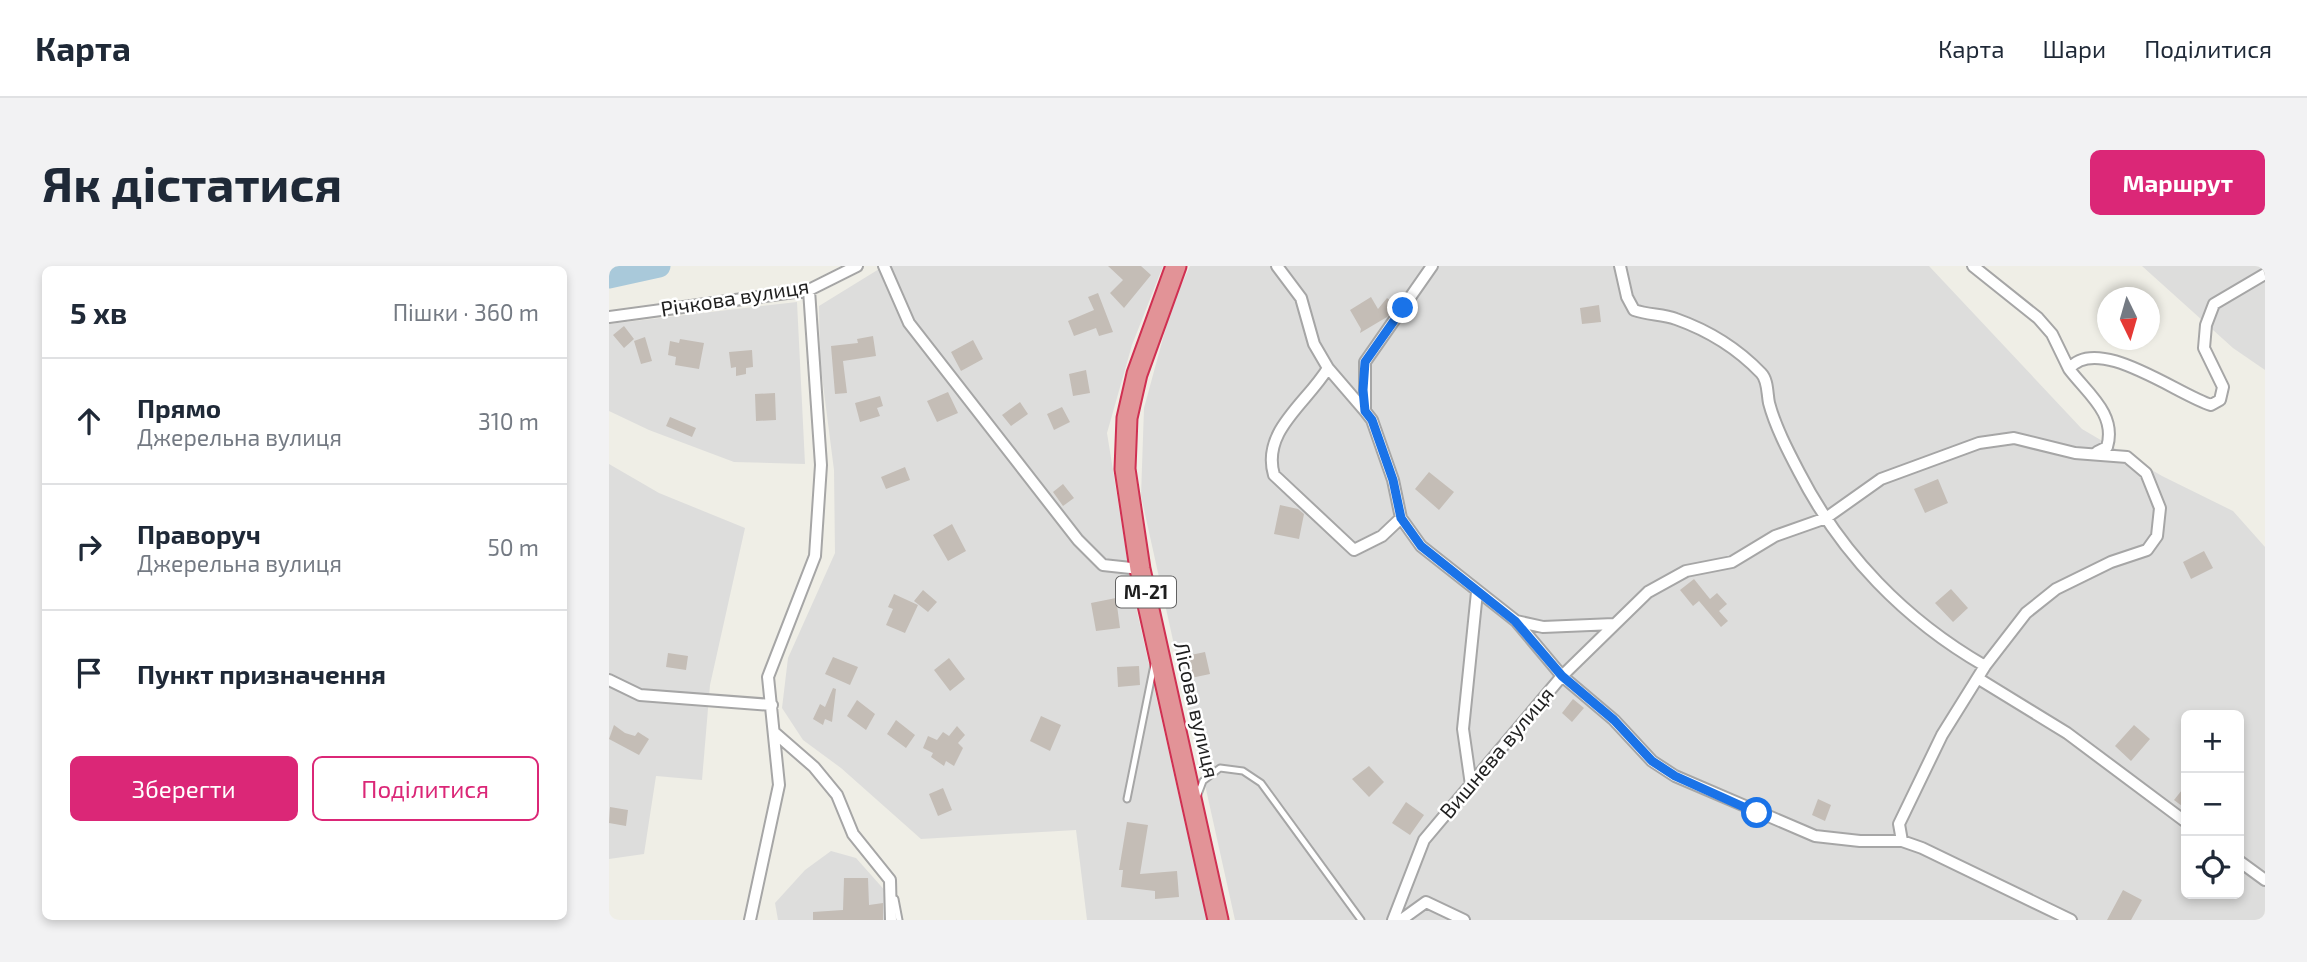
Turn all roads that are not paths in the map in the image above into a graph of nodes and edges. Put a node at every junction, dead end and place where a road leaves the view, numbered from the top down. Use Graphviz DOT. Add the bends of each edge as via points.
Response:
graph roads {
  1 [pos="857,266"];
  2 [pos="884,266"];
  3 [pos="1175,266"];
  4 [pos="1277,266"];
  5 [pos="1431,266"];
  6 [pos="1620,266"];
  7 [pos="1973,266"];
  8 [pos="2265,274"];
  9 [pos="809,290"];
  10 [pos="609,317"];
  11 [pos="1328,368"];
  12 [pos="2069,369"];
  13 [pos="1365,411"];
  14 [pos="2094,453"];
  15 [pos="1401,518"];
  16 [pos="1826,518"];
  17 [pos="1140,569"];
  18 [pos="1477,592"];
  19 [pos="1515,621"];
  20 [pos="1613,624"];
  21 [pos="1158,648"];
  22 [pos="1985,666"];
  23 [pos="1562,676"];
  24 [pos="1979,679"];
  25 [pos="609,680"];
  26 [pos="772,705"];
  27 [pos="775,733"];
  28 [pos="1471,785"];
  29 [pos="1128,799"];
  30 [pos="1194,805"];
  31 [pos="2181,818"];
  32 [pos="1902,841"];
  33 [pos="2244,865"];
  34 [pos="890,880"];
  35 [pos="2265,880"];
  36 [pos="750,920"];
  37 [pos="891,920"];
  38 [pos="899,920"];
  39 [pos="1218,920"];
  40 [pos="1361,920"];
  41 [pos="1393,920"];
  42 [pos="1401,920"];
  43 [pos="1464,920"];
  44 [pos="2071,920"];
  1 -- 9 [label="street, Річкова вулиця"];
  2 -- 17 [label="street" via="909,323 1078,540 1103,565"];
  3 -- 17 [label="highway, Лісова вулиця / М-21" via="1137,374 1127,418 1125,469"];
  4 -- 11 [label="street" via="1301,298 1314,344"];
  5 -- 13 [label="street" via="1365,362"];
  6 -- 16 [label="street" via="1634,310 1674,318 1695,328 1734,348 1764,376 1799,472"];
  7 -- 12 [label="street" via="2038,318 2052,334"];
  8 -- 12 [label="street" via="2214,304 2204,348 2223,387 2220,400 2211,405 2125,364 2076,359"];
  9 -- 10 [label="street, Річкова вулиця"];
  9 -- 26 [label="street" via="821,465 815,556 768,677"];
  11 -- 13 [label="street"];
  11 -- 15 [label="street" via="1279,428 1270,461 1275,475 1353,550 1382,536"];
  12 -- 14 [label="street" via="2104,411 2112,432 2107,447"];
  13 -- 15 [label="street" via="1393,480"];
  14 -- 16 [label="street, Вишнева вулиця" via="2075,453 2014,438 1979,443 1881,479"];
  14 -- 22 [label="street, Вишнева вулиця" via="2127,457 2146,473 2160,508 2157,536 2147,550 2056,589 2026,612"];
  15 -- 18 [label="street" via="1421,546"];
  16 -- 20 [label="street, Вишнева вулиця" via="1776,536 1732,562 1686,571 1648,592"];
  16 -- 22 [label="street" via="1882,591 1944,642"];
  17 -- 21 [label="highway, Лісова вулиця / М-21"];
  18 -- 19 [label="street"];
  18 -- 28 [label="street" via="1463,729"];
  19 -- 20 [label="street" via="1542,627"];
  19 -- 23 [label="street"];
  20 -- 23 [label="street, Вишнева вулиця"];
  21 -- 29 [label="lane"];
  21 -- 30 [label="highway, Лісова вулиця / М-21"];
  22 -- 24 [label="street"];
  23 -- 28 [label="street, Вишнева вулиця"];
  23 -- 32 [label="street" via="1614,720 1652,761 1675,776 1815,836"];
  24 -- 31 [label="street" via="2067,733"];
  24 -- 32 [label="street" via="1942,735 1902,816"];
  25 -- 26 [label="street" via="640,695"];
  26 -- 27 [label="street"];
  27 -- 34 [label="street" via="814,767 837,795 853,834"];
  27 -- 36 [label="street" via="779,785"];
  28 -- 41 [label="street, Вишнева вулиця" via="1424,840"];
  30 -- 39 [label="highway, Лісова вулиця / М-21"];
  30 -- 40 [label="lane" via="1203,781 1220,768 1243,771 1261,783"];
  32 -- 44 [label="street"];
  33 -- 35 [label="street"];
  34 -- 37 [label="street"];
  34 -- 38 [label="lane"];
  42 -- 43 [label="street" via="1426,902"];
}
